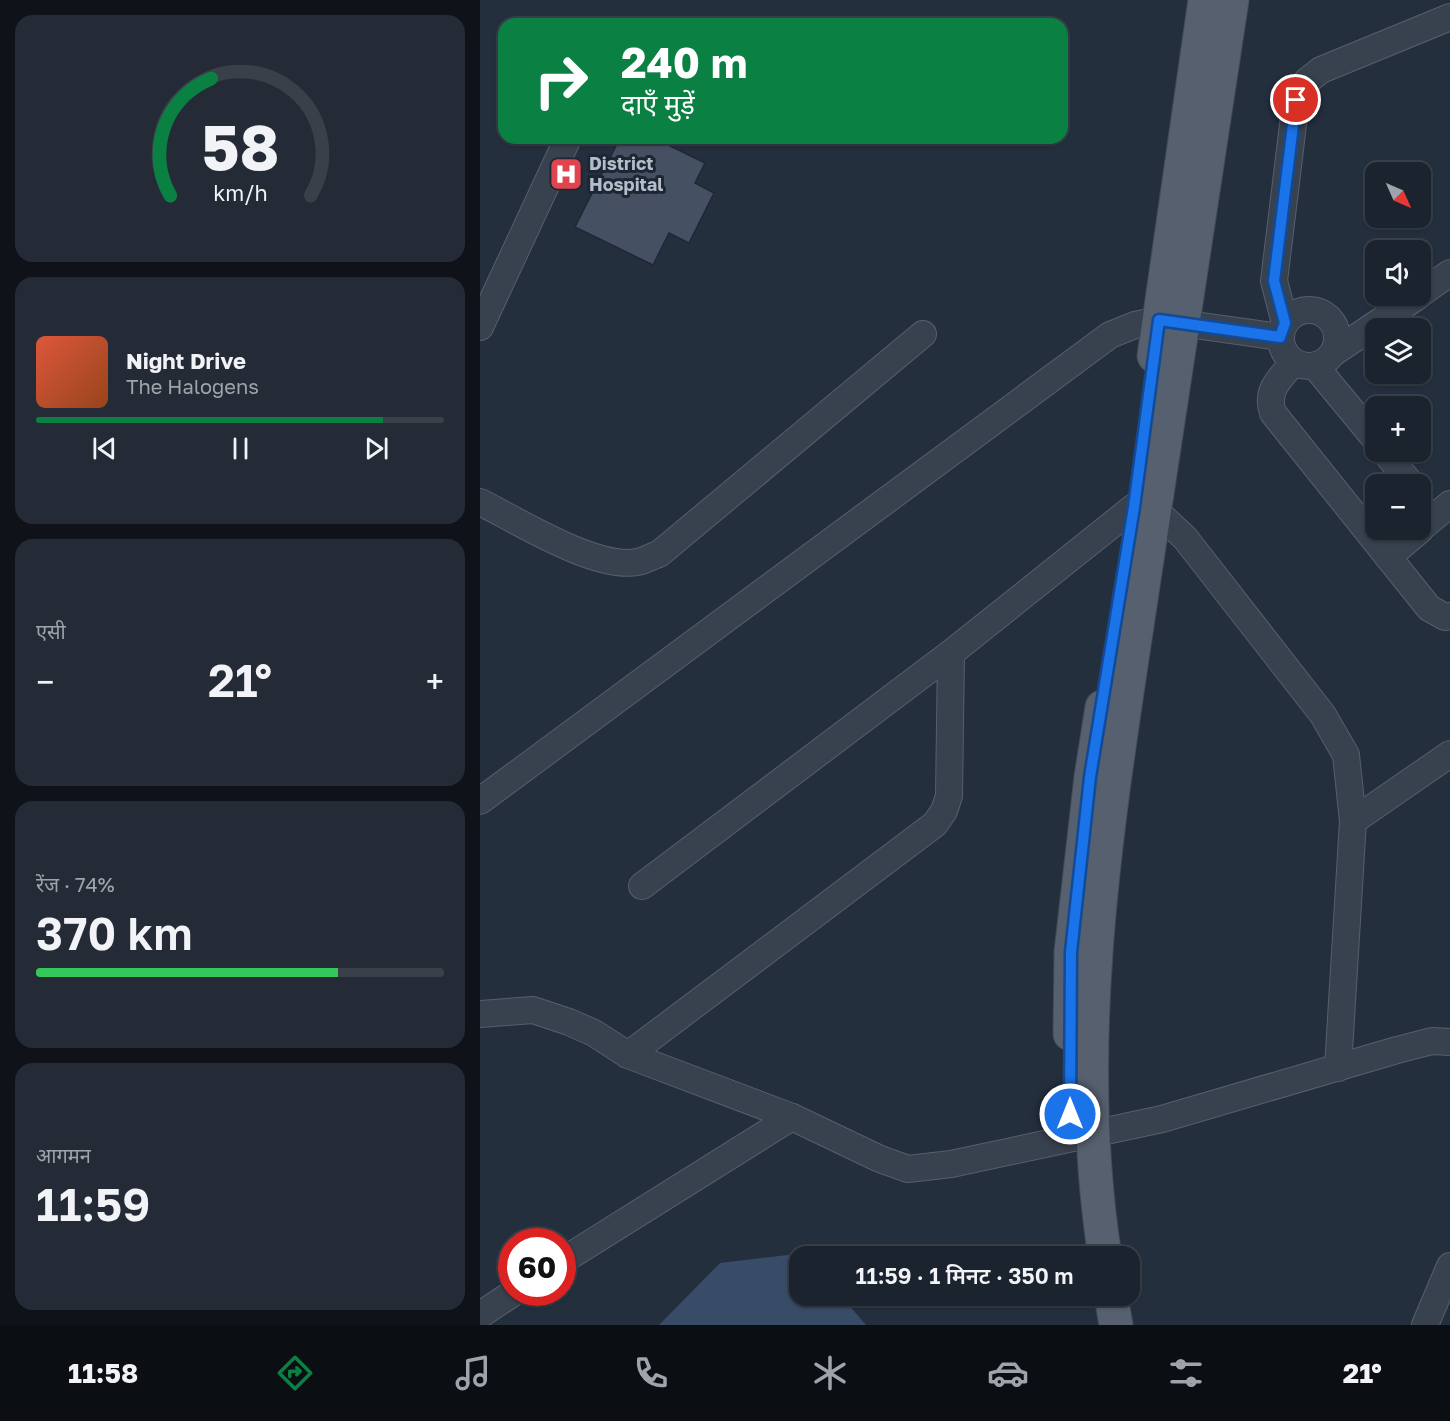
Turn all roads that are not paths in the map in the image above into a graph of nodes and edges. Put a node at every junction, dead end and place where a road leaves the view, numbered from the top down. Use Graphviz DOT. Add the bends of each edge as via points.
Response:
graph roads {
  1 [pos="1205,0"];
  2 [pos="1232,0"];
  3 [pos="1450,17"];
  4 [pos="565,144"];
  5 [pos="1449,277"];
  6 [pos="1431,288"];
  7 [pos="1401,306"];
  8 [pos="1171,321"];
  9 [pos="480,327"];
  10 [pos="1283,330"];
  11 [pos="923,334"];
  12 [pos="1314,360"];
  13 [pos="1365,426"];
  14 [pos="1393,462"];
  15 [pos="1403,474"];
  16 [pos="480,502"];
  17 [pos="1145,509"];
  18 [pos="1432,519"];
  19 [pos="1388,557"];
  20 [pos="1450,616"];
  21 [pos="951,653"];
  22 [pos="1450,754"];
  23 [pos="480,801"];
  24 [pos="1353,821"];
  25 [pos="642,886"];
  26 [pos="480,1014"];
  27 [pos="1450,1042"];
  28 [pos="628,1055"];
  29 [pos="1338,1068"];
  30 [pos="792,1117"];
  31 [pos="1081,1135"];
  32 [pos="1086,1246"];
  33 [pos="1103,1246"];
  34 [pos="576,1252"];
  35 [pos="1450,1266"];
  36 [pos="498,1303"];
  37 [pos="1093,1306"];
  38 [pos="1113,1306"];
  39 [pos="480,1315"];
  40 [pos="1096,1325"];
  41 [pos="1116,1325"];
  42 [pos="1425,1325"];
  1 -- 8 [label="main road"];
  2 -- 8 [label="main road"];
  3 -- 10 [label="street" via="1321,70 1307,81 1296,100 1274,281"];
  4 -- 9 [label="street"];
  5 -- 6 [label="street"];
  7 -- 12 [label="street"];
  8 -- 10 [label="street"];
  8 -- 17 [label="main road"];
  8 -- 23 [label="street" via="1136,325 1110,335"];
  10 -- 12 [label="street" via="1284,351"];
  10 -- 12 [label="street" via="1294,314 1306,309 1329,318 1338,341"];
  11 -- 16 [label="street" via="659,554 638,562 594,558"];
  12 -- 13 [label="street"];
  12 -- 19 [label="street" via="1273,386 1270,404"];
  14 -- 15 [label="street"];
  17 -- 21 [label="street"];
  17 -- 24 [label="street" via="1185,538 1323,715 1346,755"];
  17 -- 31 [label="main road" via="1094,953"];
  18 -- 19 [label="street"];
  19 -- 20 [label="street" via="1429,608"];
  21 -- 25 [label="street"];
  21 -- 28 [label="street" via="949,796 935,824"];
  22 -- 24 [label="street"];
  24 -- 29 [label="street"];
  26 -- 28 [label="street" via="533,1010 594,1033"];
  27 -- 29 [label="street" via="1432,1041"];
  28 -- 30 [label="street"];
  29 -- 31 [label="street" via="1162,1119"];
  30 -- 31 [label="street" via="908,1169 951,1164"];
  30 -- 34 [label="street"];
  31 -- 32 [label="main road"];
  31 -- 33 [label="main road"];
  35 -- 42 [label="street"];
  36 -- 39 [label="street"];
  37 -- 40 [label="main road"];
  38 -- 41 [label="main road"];
}
